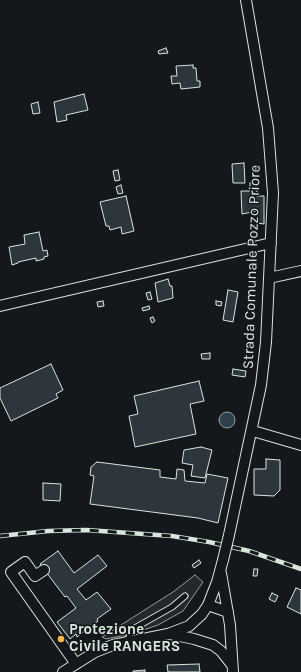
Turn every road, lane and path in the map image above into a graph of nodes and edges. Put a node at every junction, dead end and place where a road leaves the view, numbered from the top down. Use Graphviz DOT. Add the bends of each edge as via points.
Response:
graph roads {
  1 [pos="246,0"];
  2 [pos="271,242"];
  3 [pos="301,272"];
  4 [pos="269,278"];
  5 [pos="0,306"];
  6 [pos="252,431"];
  7 [pos="301,445"];
  8 [pos="44,570"];
  9 [pos="220,572"];
  10 [pos="185,596"];
  11 [pos="208,605"];
  12 [pos="228,612"];
  13 [pos="168,634"];
  14 [pos="127,641"];
  15 [pos="76,664"];
  16 [pos="233,669"];
  17 [pos="63,672"];
  1 -- 2 [label="street, Strada Comunale Pozzo Priore" via="272,166"];
  2 -- 4 [label="street, Strada Comunale Pozzo Priore"];
  2 -- 5 [label="street"];
  3 -- 4 [label="street"];
  4 -- 6 [label="street, Strada Comunale Pozzo Priore" via="266,342"];
  6 -- 7 [label="street"];
  6 -- 9 [label="street, Strada Comunale Pozzo Priore, bridge"];
  8 -- 15 [label="street" via="35,576 25,562 11,572"];
  9 -- 11 [label="street, Strada Comunale Pozzo Priore"];
  9 -- 12 [label="street"];
  10 -- 14 [label="lane" via="172,607 133,629"];
  11 -- 12 [label="street"];
  11 -- 13 [label="street, Strada Comunale Pozzo Priore" via="189,626"];
  12 -- 16 [label="street"];
  13 -- 14 [label="street"];
  13 -- 16 [label="street" via="213,645 221,651"];
  14 -- 15 [label="street" via="95,652"];
  15 -- 17 [label="street"];
}
